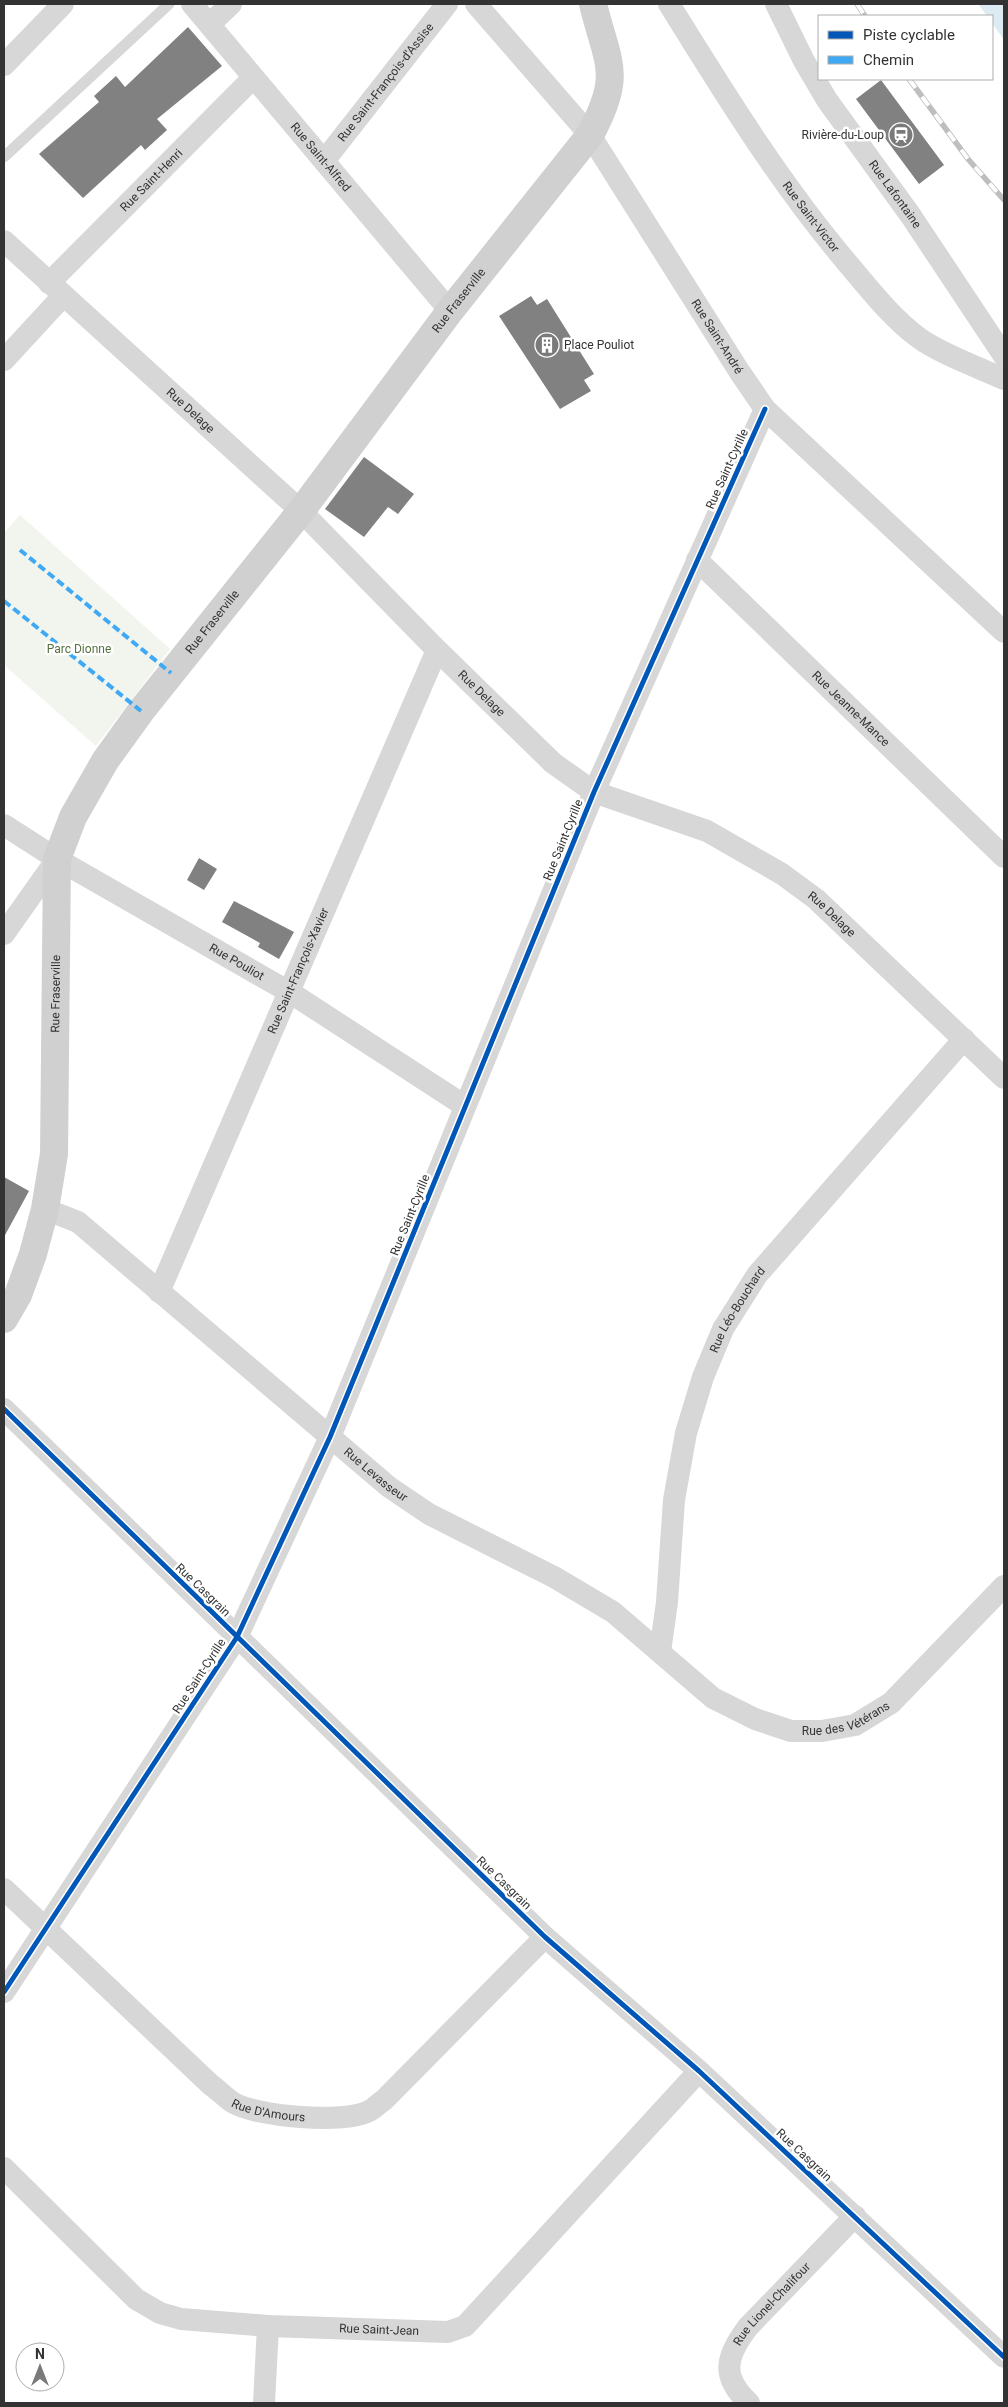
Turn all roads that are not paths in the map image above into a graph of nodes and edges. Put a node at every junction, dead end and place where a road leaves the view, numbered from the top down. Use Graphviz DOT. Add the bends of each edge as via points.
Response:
graph roads {
  1 [pos="63,4"];
  2 [pos="169,4"];
  3 [pos="192,4"];
  4 [pos="231,4"];
  5 [pos="447,4"];
  6 [pos="476,4"];
  7 [pos="593,4"];
  8 [pos="669,4"];
  9 [pos="776,4"];
  10 [pos="210,24"];
  11 [pos="4,65"];
  12 [pos="253,78"];
  13 [pos="590,135"];
  14 [pos="4,157"];
  15 [pos="324,161"];
  16 [pos="4,241"];
  17 [pos="56,289"];
  18 [pos="450,311"];
  19 [pos="1004,356"];
  20 [pos="4,360"];
  21 [pos="1004,379"];
  22 [pos="765,409"];
  23 [pos="300,511"];
  24 [pos="696,560"];
  25 [pos="1004,632"];
  26 [pos="437,650"];
  27 [pos="594,792"];
  28 [pos="4,825"];
  29 [pos="1004,857"];
  30 [pos="58,859"];
  31 [pos="4,934"];
  32 [pos="291,992"];
  33 [pos="964,1039"];
  34 [pos="1004,1078"];
  35 [pos="465,1106"];
  36 [pos="45,1209"];
  37 [pos="159,1292"];
  38 [pos="4,1318"];
  39 [pos="4,1409"];
  40 [pos="330,1438"];
  41 [pos="1004,1586"];
  42 [pos="237,1637"];
  43 [pos="660,1652"];
  44 [pos="4,1889"];
  45 [pos="46,1928"];
  46 [pos="545,1937"];
  47 [pos="4,1992"];
  48 [pos="699,2071"];
  49 [pos="4,2168"];
  50 [pos="855,2216"];
  51 [pos="268,2326"];
  52 [pos="1004,2357"];
  53 [pos="264,2403"];
  54 [pos="749,2403"];
  1 -- 11 [label="street"];
  2 -- 14 [label="lane"];
  3 -- 10 [label="street, Rue Saint-Alfred"];
  4 -- 10 [label="street"];
  5 -- 15 [label="street, Rue Saint-François-d'Assise"];
  6 -- 13 [label="street, Rue Saint-André"];
  7 -- 13 [label="main road, Rue Fraserville" via="611,80 604,110"];
  8 -- 21 [label="street, Rue Saint-Victor" via="750,133 823,235 856,273 920,339"];
  9 -- 19 [label="street, Rue Lafontaine" via="827,100 911,216"];
  10 -- 12 [label="street, Rue Saint-Alfred"];
  12 -- 15 [label="street, Rue Saint-Alfred"];
  12 -- 17 [label="street, Rue Saint-Henri"];
  13 -- 18 [label="main road, Rue Fraserville"];
  13 -- 22 [label="street, Rue Saint-André"];
  15 -- 18 [label="street, Rue Saint-Alfred"];
  16 -- 17 [label="street, Rue Delage"];
  17 -- 20 [label="street, Rue Saint-Henri"];
  17 -- 23 [label="street, Rue Delage"];
  18 -- 23 [label="main road, Rue Fraserville"];
  22 -- 24 [label="street, Rue Saint-Cyrille"];
  22 -- 25 [label="street, Rue Saint-André"];
  23 -- 26 [label="street, Rue Delage"];
  23 -- 30 [label="main road, Rue Fraserville" via="105,761 73,817"];
  24 -- 27 [label="street, Rue Saint-Cyrille"];
  24 -- 29 [label="street, Rue Jeanne-Mance"];
  26 -- 27 [label="street, Rue Delage" via="553,763"];
  26 -- 32 [label="street, Rue Saint-François-Xavier"];
  27 -- 33 [label="street, Rue Delage" via="707,831 782,874 816,899"];
  27 -- 35 [label="street, Rue Saint-Cyrille"];
  28 -- 30 [label="street, Rue Pouliot"];
  30 -- 31 [label="street"];
  30 -- 32 [label="street, Rue Pouliot"];
  30 -- 36 [label="main road, Rue Fraserville" via="54,1154"];
  32 -- 35 [label="street, Rue Pouliot"];
  32 -- 37 [label="street, Rue Saint-François-Xavier"];
  33 -- 34 [label="street, Rue Delage"];
  33 -- 43 [label="street, Rue Léo-Bouchard" via="757,1275 723,1329 703,1377 686,1433 674,1500"];
  35 -- 40 [label="street, Rue Saint-Cyrille"];
  36 -- 37 [label="street, Rue Levasseur" via="78,1222"];
  36 -- 38 [label="main road, Rue Fraserville" via="18,1295"];
  37 -- 40 [label="street, Rue Levasseur"];
  39 -- 42 [label="street, Rue Casgrain"];
  40 -- 42 [label="street, Rue Saint-Cyrille"];
  40 -- 43 [label="street, Rue Levasseur" via="389,1487 429,1514 613,1612"];
  41 -- 43 [label="street, Rue des Vétérans" via="891,1703 854,1725 822,1731 791,1730 755,1719 713,1698"];
  42 -- 45 [label="street, Rue Saint-Cyrille"];
  42 -- 46 [label="street, Rue Casgrain"];
  44 -- 45 [label="street, Rue D'Amours"];
  45 -- 46 [label="street, Rue D'Amours" via="211,2085 233,2102 256,2111 289,2116 354,2116 369,2111 384,2100"];
  45 -- 47 [label="street, Rue Saint-Cyrille"];
  46 -- 48 [label="street, Rue Casgrain"];
  48 -- 50 [label="street, Rue Casgrain"];
  48 -- 51 [label="street, Rue Saint-Jean" via="465,2326 448,2332 434,2332"];
  49 -- 51 [label="street, Rue Saint-Jean" via="136,2299 160,2313 181,2319"];
  50 -- 52 [label="street, Rue Casgrain"];
  50 -- 54 [label="street, Rue Lionel-Chalifour" via="734,2345 729,2364 732,2384"];
  51 -- 53 [label="street"];
}
